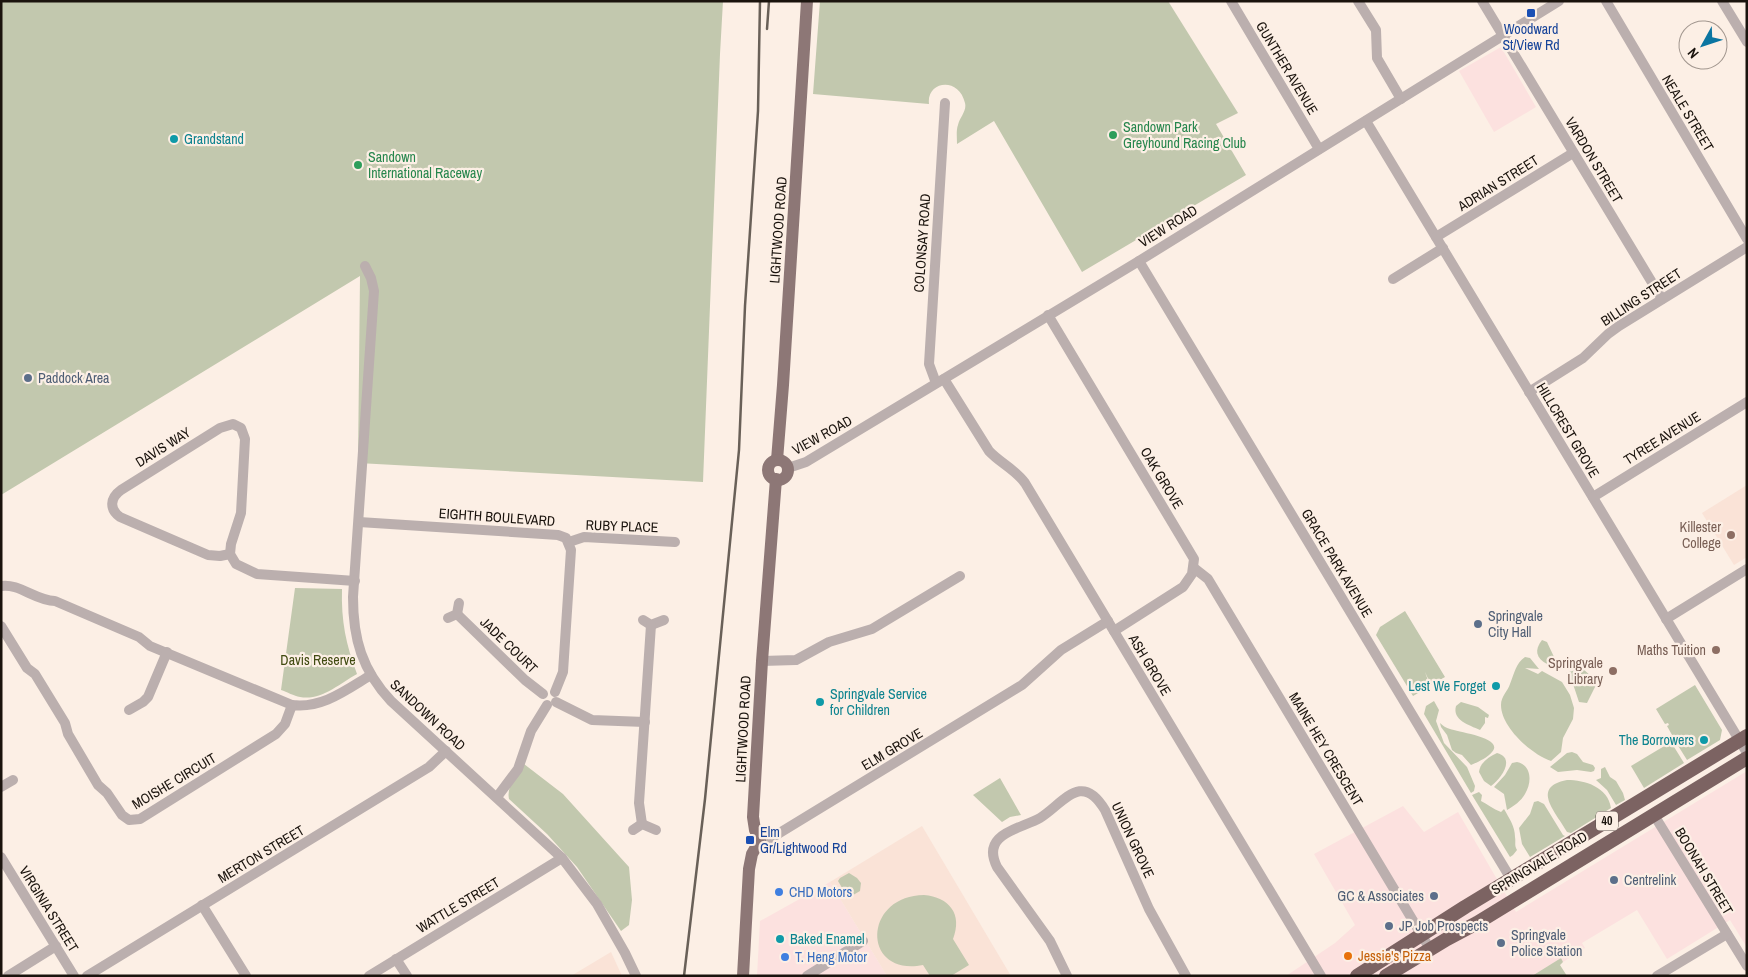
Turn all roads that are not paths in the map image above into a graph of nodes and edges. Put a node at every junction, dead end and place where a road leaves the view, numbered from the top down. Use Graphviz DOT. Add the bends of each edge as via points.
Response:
graph roads {
  1 [pos="807,1"];
  2 [pos="1232,1"];
  3 [pos="1358,1"];
  4 [pos="1482,1"];
  5 [pos="1559,1"];
  6 [pos="1606,1"];
  7 [pos="1722,1"];
  8 [pos="1503,36"];
  9 [pos="1747,42"];
  10 [pos="1402,99"];
  11 [pos="945,103"];
  12 [pos="1366,121"];
  13 [pos="1319,149"];
  14 [pos="1573,153"];
  15 [pos="1436,237"];
  16 [pos="1747,239"];
  17 [pos="1747,247"];
  18 [pos="1443,248"];
  19 [pos="1139,261"];
  20 [pos="365,266"];
  21 [pos="1393,279"];
  22 [pos="1662,298"];
  23 [pos="1048,315"];
  24 [pos="940,381"];
  25 [pos="1529,392"];
  26 [pos="1747,402"];
  27 [pos="776,460"];
  28 [pos="788,468"];
  29 [pos="776,479"];
  30 [pos="1593,497"];
  31 [pos="359,522"];
  32 [pos="569,542"];
  33 [pos="675,542"];
  34 [pos="230,554"];
  35 [pos="1194,568"];
  36 [pos="1747,569"];
  37 [pos="960,576"];
  38 [pos="355,581"];
  39 [pos="1,586"];
  40 [pos="459,603"];
  41 [pos="1666,619"];
  42 [pos="664,620"];
  43 [pos="1108,621"];
  44 [pos="1,626"];
  45 [pos="1114,630"];
  46 [pos="167,652"];
  47 [pos="762,661"];
  48 [pos="370,675"];
  49 [pos="553,700"];
  50 [pos="292,705"];
  51 [pos="128,710"];
  52 [pos="645,722"];
  53 [pos="1743,738"];
  54 [pos="446,751"];
  55 [pos="1747,754"];
  56 [pos="1747,758"];
  57 [pos="13,780"];
  58 [pos="1,787"];
  59 [pos="497,797"];
  60 [pos="1654,815"];
  61 [pos="656,830"];
  62 [pos="760,843"];
  63 [pos="1562,849"];
  64 [pos="1,857"];
  65 [pos="562,858"];
  66 [pos="1572,865"];
  67 [pos="1511,879"];
  68 [pos="202,906"];
  69 [pos="1421,934"];
  70 [pos="1726,934"];
  71 [pos="863,941"];
  72 [pos="56,946"];
  73 [pos="1430,949"];
  74 [pos="396,959"];
  75 [pos="1747,966"];
  76 [pos="1365,973"];
  77 [pos="8,976"];
  78 [pos="74,976"];
  79 [pos="87,976"];
  80 [pos="246,976"];
  81 [pos="369,976"];
  82 [pos="407,976"];
  83 [pos="636,976"];
  84 [pos="743,976"];
  85 [pos="807,976"];
  86 [pos="1067,976"];
  87 [pos="1186,976"];
  88 [pos="1321,976"];
  89 [pos="1386,976"];
  90 [pos="1658,976"];
  1 -- 27 [label="main road, LIGHTWOOD ROAD"];
  2 -- 13 [label="street, GUNTHER AVENUE"];
  3 -- 10 [label="street" via="1376,30 1376,58"];
  4 -- 8 [label="street, VARDON STREET"];
  5 -- 8 [label="street, VIEW ROAD"];
  6 -- 16 [label="street, NEALE STREET"];
  7 -- 9 [label="street"];
  8 -- 10 [label="street, VIEW ROAD"];
  8 -- 14 [label="street, VARDON STREET"];
  10 -- 12 [label="street, VIEW ROAD"];
  11 -- 24 [label="street, COLONSAY ROAD" via="928,364"];
  12 -- 13 [label="street, VIEW ROAD"];
  12 -- 15 [label="street, HILLCREST GROVE"];
  13 -- 19 [label="street, VIEW ROAD"];
  14 -- 15 [label="street, ADRIAN STREET"];
  14 -- 22 [label="street, VARDON STREET"];
  15 -- 18 [label="street, HILLCREST GROVE"];
  17 -- 22 [label="street, BILLING STREET"];
  18 -- 21 [label="street"];
  18 -- 25 [label="street, HILLCREST GROVE"];
  19 -- 23 [label="street, VIEW ROAD"];
  19 -- 67 [label="street, GRACE PARK AVENUE"];
  20 -- 31 [label="street, SANDOWN ROAD" via="374,291"];
  22 -- 25 [label="street, BILLING STREET" via="1608,334 1583,358"];
  23 -- 24 [label="street, VIEW ROAD"];
  23 -- 35 [label="street, OAK GROVE" via="1192,554"];
  24 -- 28 [label="street, VIEW ROAD" via="806,462"];
  24 -- 43 [label="street, ASH GROVE" via="989,451 1022,478"];
  25 -- 30 [label="street, HILLCREST GROVE"];
  26 -- 30 [label="street, TYREE AVENUE"];
  27 -- 28 [label="main road" via="784,462"];
  27 -- 29 [label="main road" via="768,469 770,476"];
  28 -- 29 [label="main road" via="785,477"];
  29 -- 47 [label="main road, LIGHTWOOD ROAD"];
  30 -- 41 [label="street, HILLCREST GROVE"];
  31 -- 32 [label="street, EIGHTH BOULEVARD" via="558,535"];
  31 -- 38 [label="street, SANDOWN ROAD"];
  32 -- 33 [label="street, RUBY PLACE" via="584,537"];
  32 -- 49 [label="street, EIGHTH BOULEVARD" via="563,672"];
  34 -- 34 [label="street, DAVIS WAY" via="241,513 245,439 241,428 233,424 220,428 121,490 114,496 112,505 120,517 208,555"];
  34 -- 38 [label="street" via="236,564 257,574"];
  35 -- 45 [label="street" via="1188,582 1179,591"];
  35 -- 69 [label="street, MAINE HEY CRESCENT" via="1208,579"];
  36 -- 41 [label="street"];
  37 -- 47 [label="street" via="872,629 829,642 796,660"];
  38 -- 48 [label="street, SANDOWN ROAD" via="354,630"];
  39 -- 46 [label="street" via="55,601"];
  40 -- 49 [label="street, JADE COURT" via="453,616 543,694 543,701"];
  41 -- 53 [label="street, HILLCREST GROVE"];
  42 -- 52 [label="street" via="647,622"];
  43 -- 45 [label="street, ASH GROVE"];
  43 -- 62 [label="street, ELM GROVE" via="1062,650 1022,685"];
  44 -- 50 [label="street, MOISHE CIRCUIT" via="27,668 35,674 99,786 122,816 129,820 140,819 276,734 285,724"];
  45 -- 88 [label="street, ASH GROVE"];
  46 -- 50 [label="street"];
  46 -- 51 [label="street" via="148,697"];
  47 -- 62 [label="main road, LIGHTWOOD ROAD" via="753,817"];
  48 -- 50 [label="street" via="323,702"];
  48 -- 54 [label="street, SANDOWN ROAD" via="391,701"];
  49 -- 52 [label="street" via="592,720"];
  49 -- 59 [label="street, EIGHTH BOULEVARD" via="531,732 518,769"];
  52 -- 61 [label="street" via="637,827"];
  53 -- 55 [label="street, HILLCREST GROVE"];
  53 -- 63 [label="highway, SPRINGVALE ROAD / 40"];
  54 -- 59 [label="street, SANDOWN ROAD"];
  54 -- 68 [label="street, MERTON STREET" via="429,767"];
  56 -- 60 [label="highway, SPRINGVALE ROAD / 40"];
  57 -- 58 [label="street"];
  59 -- 65 [label="street, SANDOWN ROAD"];
  60 -- 66 [label="highway, SPRINGVALE ROAD / 40"];
  60 -- 70 [label="street, BOONAH STREET"];
  62 -- 84 [label="main road" via="752,854 749,869"];
  63 -- 66 [label="highway"];
  63 -- 67 [label="highway, SPRINGVALE ROAD / 40"];
  64 -- 72 [label="street, VIRGINIA STREET"];
  65 -- 74 [label="street, WATTLE STREET"];
  65 -- 83 [label="street, SANDOWN ROAD" via="597,904"];
  66 -- 73 [label="highway, SPRINGVALE ROAD / 40"];
  67 -- 69 [label="highway, SPRINGVALE ROAD / 40"];
  68 -- 79 [label="street, MERTON STREET"];
  68 -- 80 [label="street"];
  69 -- 73 [label="street, MAINE HEY CRESCENT"];
  69 -- 76 [label="highway, SPRINGVALE ROAD / 40"];
  70 -- 75 [label="street, BOONAH STREET"];
  70 -- 90 [label="street"];
  71 -- 85 [label="street"];
  72 -- 77 [label="street"];
  72 -- 78 [label="street, VIRGINIA STREET"];
  73 -- 89 [label="highway, SPRINGVALE ROAD / 40"];
  74 -- 81 [label="street, WATTLE STREET"];
  74 -- 82 [label="street"];
  86 -- 87 [label="street, UNION GROVE" via="1050,941 997,867 993,853 996,842 1006,832 1040,818 1070,794 1082,792 1094,796 1105,810 1148,909"];
}
